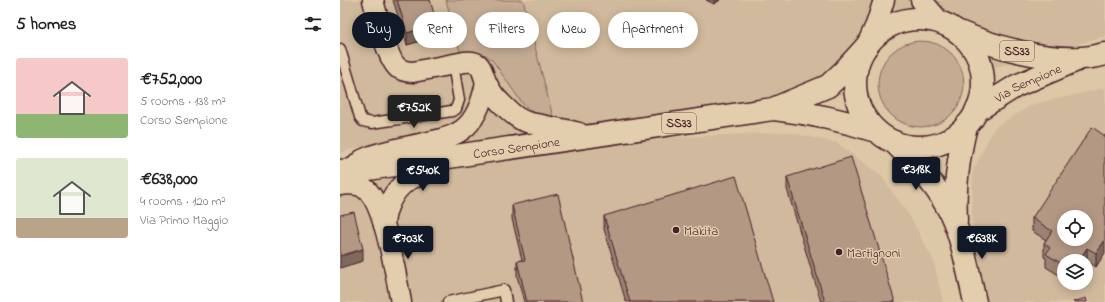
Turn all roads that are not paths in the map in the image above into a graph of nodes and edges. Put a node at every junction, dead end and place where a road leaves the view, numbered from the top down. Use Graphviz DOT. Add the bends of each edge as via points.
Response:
graph roads {
  1 [pos="373,0"];
  2 [pos="884,0"];
  3 [pos="921,0"];
  4 [pos="948,27"];
  5 [pos="866,47"];
  6 [pos="340,49"];
  7 [pos="1105,54"];
  8 [pos="1081,58"];
  9 [pos="453,64"];
  10 [pos="486,82"];
  11 [pos="773,109"];
  12 [pos="971,118"];
  13 [pos="585,137"];
  14 [pos="885,137"];
  15 [pos="438,158"];
  16 [pos="344,176"];
  17 [pos="384,225"];
  18 [pos="956,227"];
  19 [pos="401,302"];
  20 [pos="448,302"];
  21 [pos="506,302"];
  22 [pos="975,302"];
  1 -- 9 [label="street, Corso Sempione" via="390,56 399,69 413,72"];
  2 -- 5 [label="street"];
  3 -- 4 [label="street"];
  4 -- 5 [label="main road, SS33" via="924,19 906,20 877,35"];
  4 -- 8 [label="main road, Via Sempione / SS33" via="982,42 1011,50 1049,57"];
  4 -- 12 [label="main road" via="972,48 982,75 982,93"];
  5 -- 11 [label="main road, Corso Sempione / SS33" via="828,86"];
  5 -- 14 [label="main road, SS33" via="858,62 856,95 863,115"];
  6 -- 9 [label="lane" via="360,117 363,121 372,123 456,109 459,100"];
  7 -- 8 [label="main road, Via Sempione / SS33"];
  8 -- 12 [label="main road, Via Sempione / SS33" via="1016,86"];
  9 -- 10 [label="street, Corso Sempione" via="475,63 484,72"];
  10 -- 13 [label="street, Corso Sempione" via="498,99 522,120 579,133"];
  10 -- 16 [label="street, Corso Sempione" via="484,96 462,130 444,138 371,156 362,160"];
  11 -- 13 [label="main road, Corso Sempione / SS33"];
  11 -- 14 [label="main road, Corso Sempione / SS33" via="807,113 857,125"];
  12 -- 14 [label="main road, SS33" via="952,138 935,145 914,147"];
  12 -- 18 [label="main road" via="956,172"];
  13 -- 15 [label="main road, Corso Sempione / SS33"];
  14 -- 18 [label="main road" via="928,179 946,203"];
  15 -- 16 [label="main road, Corso Sempione / SS33"];
  15 -- 17 [label="street" via="431,171 407,181 394,194 386,210"];
  16 -- 17 [label="street" via="368,191 378,204"];
  17 -- 19 [label="street"];
  18 -- 22 [label="main road"];
  20 -- 21 [label="lane" via="504,290"];
}
